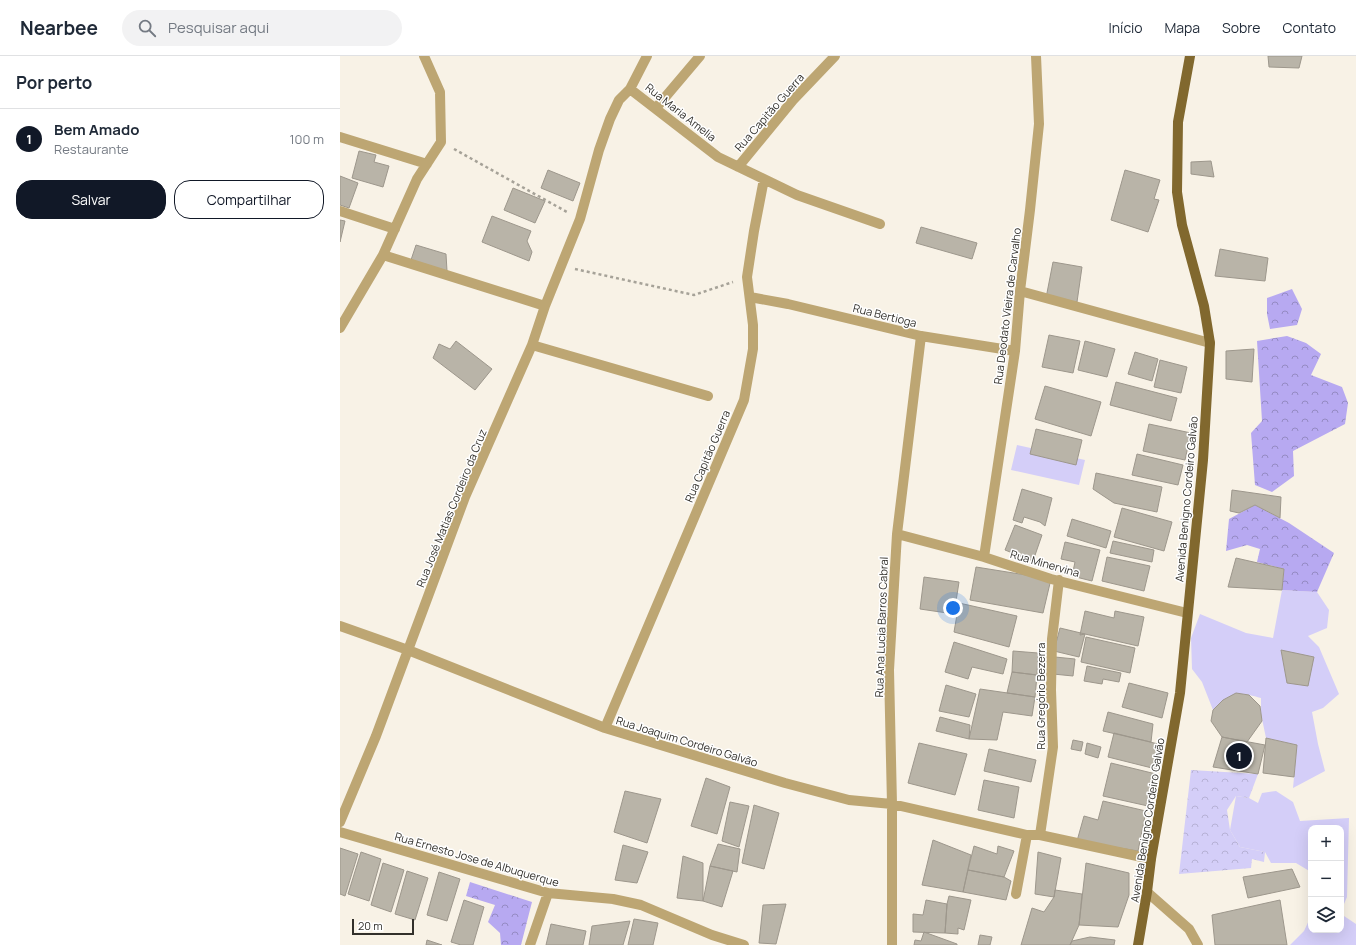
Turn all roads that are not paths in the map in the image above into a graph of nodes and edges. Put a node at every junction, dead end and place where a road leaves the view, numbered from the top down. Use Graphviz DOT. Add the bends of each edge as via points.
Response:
graph roads {
  1 [pos="424,56"];
  2 [pos="647,56"];
  3 [pos="700,56"];
  4 [pos="834,56"];
  5 [pos="1036,56"];
  6 [pos="1190,56"];
  7 [pos="630,89"];
  8 [pos="656,108"];
  9 [pos="340,137"];
  10 [pos="427,164"];
  11 [pos="738,167"];
  12 [pos="764,179"];
  13 [pos="340,211"];
  14 [pos="880,224"];
  15 [pos="395,229"];
  16 [pos="383,255"];
  17 [pos="1020,291"];
  18 [pos="750,297"];
  19 [pos="545,306"];
  20 [pos="340,328"];
  21 [pos="921,336"];
  22 [pos="1210,343"];
  23 [pos="532,345"];
  24 [pos="1015,351"];
  25 [pos="708,396"];
  26 [pos="897,534"];
  27 [pos="984,557"];
  28 [pos="1059,580"];
  29 [pos="1187,613"];
  30 [pos="340,626"];
  31 [pos="408,650"];
  32 [pos="605,728"];
  33 [pos="892,804"];
  34 [pos="340,822"];
  35 [pos="340,832"];
  36 [pos="1027,835"];
  37 [pos="1040,835"];
  38 [pos="1151,859"];
  39 [pos="1147,892"];
  40 [pos="548,893"];
  41 [pos="1016,894"];
  42 [pos="530,945"];
  43 [pos="744,945"];
  44 [pos="892,945"];
  45 [pos="1138,945"];
  46 [pos="1198,945"];
  1 -- 10 [label="street" via="440,92 441,142"];
  2 -- 7 [label="street, Rua José Matias Cordeiro da Cruz"];
  3 -- 8 [label="street"];
  4 -- 11 [label="street, Rua Capitão Guerra" via="793,100"];
  5 -- 17 [label="street, Rua Deodato Vieira de Carvalho" via="1039,124"];
  6 -- 22 [label="main road, Avenida Benigno Cordeiro Galvão" via="1178,122 1177,192 1182,225 1204,306"];
  7 -- 8 [label="street, Rua Maria Amelia"];
  7 -- 19 [label="street, Rua José Matias Cordeiro da Cruz" via="619,100 610,119 580,219"];
  8 -- 11 [label="street, Rua Maria Amelia" via="718,157"];
  9 -- 10 [label="street"];
  10 -- 15 [label="street" via="417,179"];
  11 -- 12 [label="street, Rua Maria Amelia"];
  12 -- 14 [label="street, Rua Maria Amelia" via="797,195"];
  12 -- 18 [label="street, Rua Capitão Guerra" via="747,277"];
  13 -- 15 [label="street"];
  15 -- 16 [label="street"];
  16 -- 19 [label="street"];
  16 -- 20 [label="street"];
  17 -- 22 [label="street"];
  17 -- 24 [label="street, Rua Deodato Vieira de Carvalho"];
  18 -- 21 [label="street, Rua Bertioga"];
  18 -- 32 [label="street, Rua Capitão Guerra" via="753,349 744,400"];
  19 -- 23 [label="street, Rua José Matias Cordeiro da Cruz"];
  21 -- 24 [label="street, Rua Bertioga"];
  21 -- 26 [label="street, Rua Ana Lucia Barros Cabral"];
  22 -- 29 [label="main road, Avenida Benigno Cordeiro Galvão" via="1203,460"];
  23 -- 25 [label="street"];
  23 -- 31 [label="street, Rua José Matias Cordeiro da Cruz" via="465,497"];
  24 -- 27 [label="street, Rua Deodato Vieira de Carvalho"];
  26 -- 27 [label="street, Rua Minervina"];
  26 -- 33 [label="street, Rua Ana Lucia Barros Cabral" via="889,670"];
  27 -- 28 [label="street, Rua Minervina"];
  28 -- 29 [label="street, Rua Minervina"];
  28 -- 37 [label="street, Rua Gregório Bezerra" via="1052,639 1053,747"];
  29 -- 38 [label="main road, Avenida Benigno Cordeiro Galvão" via="1180,693"];
  30 -- 31 [label="street, Rua Joaquim Cordeiro Galvão"];
  31 -- 32 [label="street, Rua Joaquim Cordeiro Galvão"];
  31 -- 34 [label="street, Rua José Matias Cordeiro da Cruz"];
  32 -- 33 [label="street, Rua Joaquim Cordeiro Galvão" via="849,800"];
  33 -- 36 [label="street, Rua Joaquim Cordeiro Galvão"];
  33 -- 44 [label="street, Rua Ana Lucia Barros Cabral"];
  35 -- 40 [label="street, Rua Ernesto Jose de Albuquerque"];
  36 -- 37 [label="street, Rua Joaquim Cordeiro Galvão"];
  36 -- 41 [label="street"];
  37 -- 38 [label="street, Rua Joaquim Cordeiro Galvão"];
  38 -- 39 [label="main road, Avenida Benigno Cordeiro Galvão"];
  39 -- 45 [label="main road, Avenida Benigno Cordeiro Galvão"];
  39 -- 46 [label="street" via="1189,929"];
  40 -- 42 [label="street"];
  40 -- 43 [label="street, Rua Ernesto Jose de Albuquerque" via="613,899 641,905 712,935"];
}
